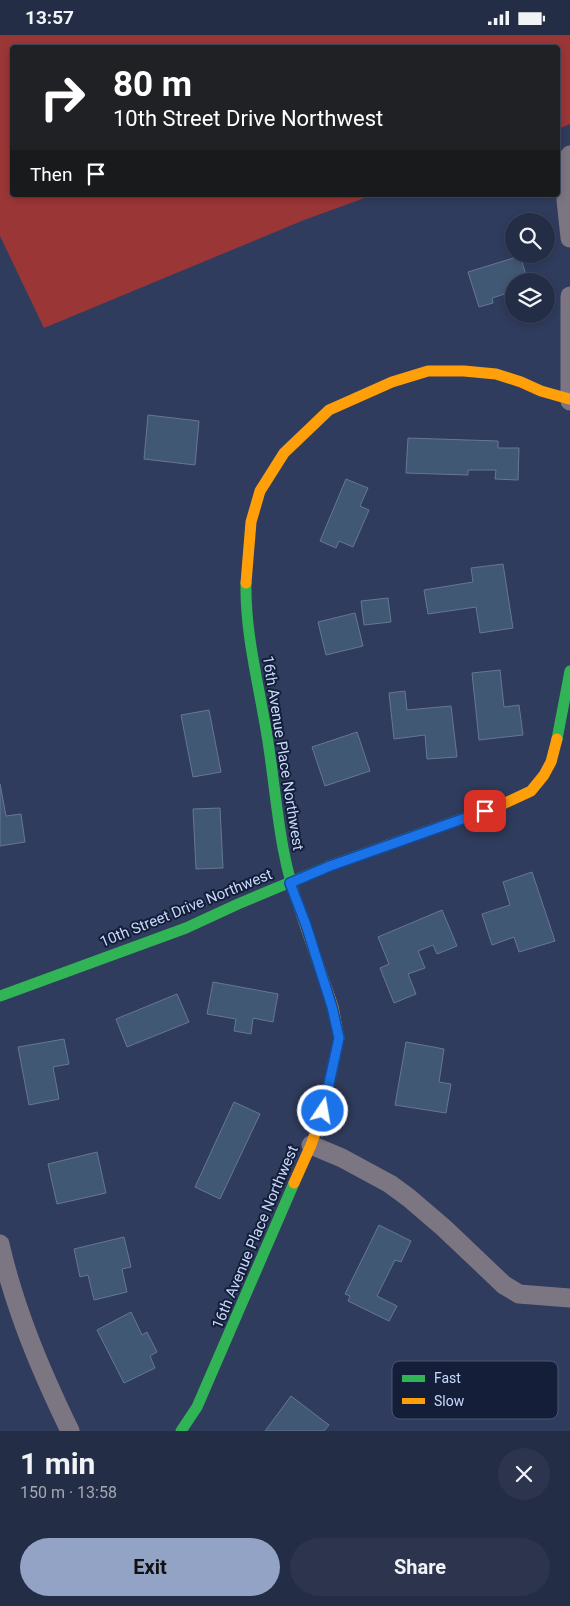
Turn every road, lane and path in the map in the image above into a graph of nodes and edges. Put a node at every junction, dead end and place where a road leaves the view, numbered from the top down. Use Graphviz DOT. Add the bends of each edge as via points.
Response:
graph roads {
  1 [pos="570,155"];
  2 [pos="570,239"];
  3 [pos="570,296"];
  4 [pos="570,400"];
  5 [pos="570,671"];
  6 [pos="290,883"];
  7 [pos="0,996"];
  8 [pos="311,1145"];
  9 [pos="0,1244"];
  10 [pos="570,1298"];
  11 [pos="70,1431"];
  12 [pos="181,1431"];
  1 -- 2 [label="street" via="566,200"];
  3 -- 4 [label="street"];
  4 -- 6 [label="street, 16th Avenue Place Northwest" via="496,374 428,371 392,382 329,410 294,442 272,469 260,491 251,522 246,592 249,633"];
  5 -- 6 [label="street, 10th Street Drive Northwest" via="551,762 531,791"];
  6 -- 7 [label="street, 10th Street Drive Northwest" via="186,928"];
  6 -- 8 [label="street, 16th Avenue Place Northwest" via="332,1007 339,1038 323,1111"];
  8 -- 10 [label="street" via="390,1183 504,1285 519,1294"];
  8 -- 12 [label="street, 16th Avenue Place Northwest" via="197,1407"];
  9 -- 11 [label="street" via="23,1323"];
}
